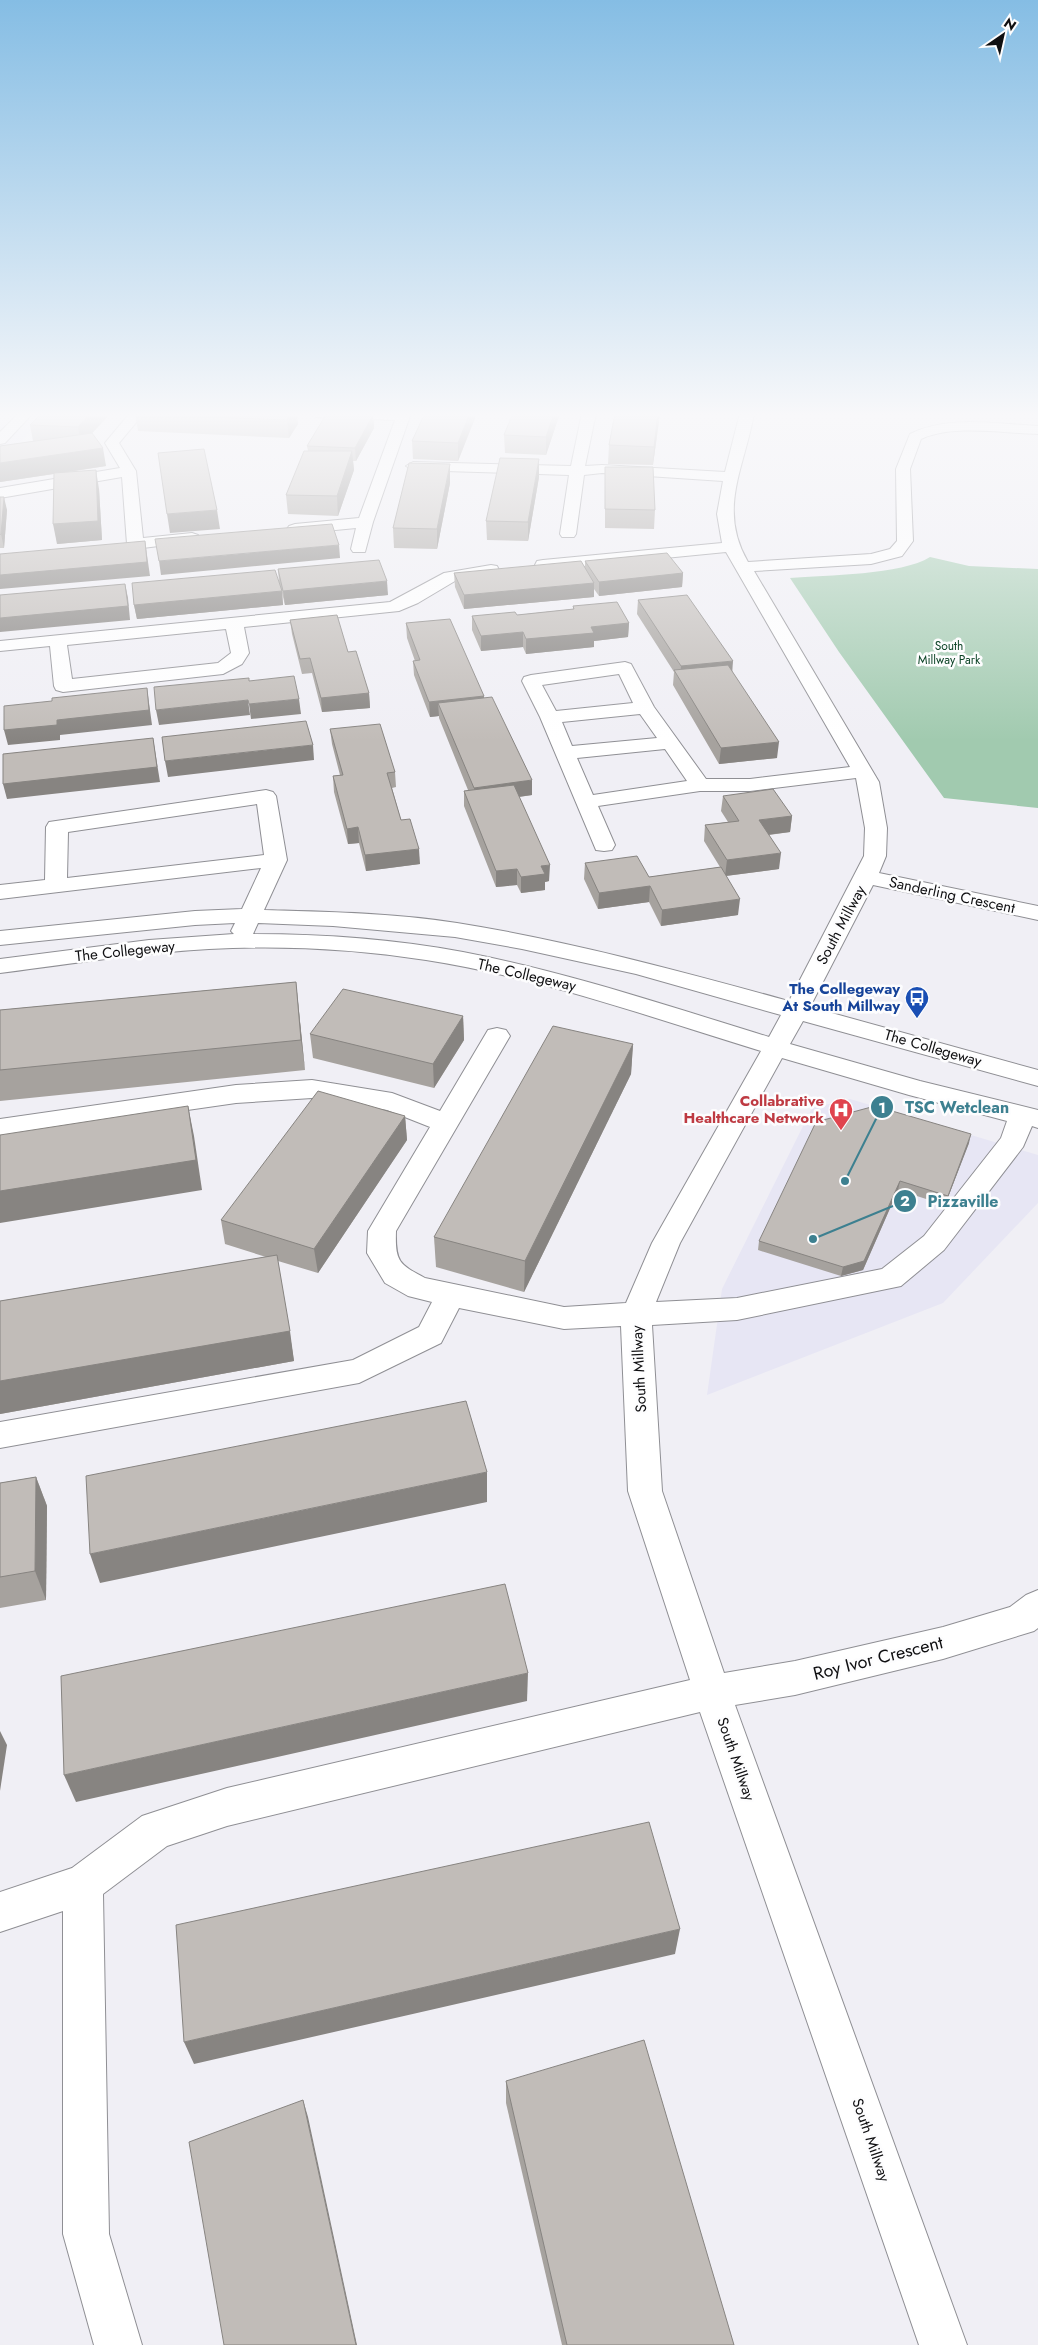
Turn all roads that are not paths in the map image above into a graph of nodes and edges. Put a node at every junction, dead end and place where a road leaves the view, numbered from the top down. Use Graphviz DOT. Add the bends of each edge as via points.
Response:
graph roads {
  1 [pos="133,522"];
  2 [pos="361,522"];
  3 [pos="365,522"];
  4 [pos="570,522"];
  5 [pos="725,522"];
  6 [pos="905,522"];
  7 [pos="282,530"];
  8 [pos="568,534"];
  9 [pos="208,537"];
  10 [pos="135,544"];
  11 [pos="116,545"];
  12 [pos="731,547"];
  13 [pos="359,549"];
  14 [pos="528,566"];
  15 [pos="508,568"];
  16 [pos="743,568"];
  17 [pos="234,623"];
  18 [pos="58,640"];
  19 [pos="0,646"];
  20 [pos="645,708"];
  21 [pos="550,717"];
  22 [pos="669,743"];
  23 [pos="564,753"];
  24 [pos="863,770"];
  25 [pos="700,785"];
  26 [pos="586,802"];
  27 [pos="604,845"];
  28 [pos="276,860"];
  29 [pos="866,877"];
  30 [pos="56,886"];
  31 [pos="0,892"];
  32 [pos="1038,913"];
  33 [pos="248,916"];
  34 [pos="0,938"];
  35 [pos="239,941"];
  36 [pos="0,966"];
  37 [pos="795,1010"];
  38 [pos="497,1036"];
  39 [pos="775,1047"];
  40 [pos="1038,1078"];
  41 [pos="1030,1118"];
  42 [pos="446,1123"];
  43 [pos="0,1128"];
  44 [pos="451,1295"];
  45 [pos="636,1314"];
  46 [pos="0,1434"];
  47 [pos="1038,1606"];
  48 [pos="712,1692"];
  49 [pos="83,1884"];
  50 [pos="0,1912"];
  51 [pos="118,2345"];
  52 [pos="943,2345"];
  1 -- 10 [label="street"];
  2 -- 7 [label="street"];
  3 -- 13 [label="street"];
  4 -- 8 [label="street"];
  5 -- 12 [label="street, South Millway"];
  6 -- 16 [label="street" via="905,541 896,552 871,559"];
  9 -- 10 [label="street"];
  10 -- 11 [label="street"];
  12 -- 14 [label="street"];
  12 -- 16 [label="street, South Millway"];
  15 -- 17 [label="street" via="450,577 393,607"];
  16 -- 24 [label="street, South Millway"];
  17 -- 18 [label="street"];
  17 -- 18 [label="street" via="240,653 236,660 223,668 62,686"];
  18 -- 19 [label="street"];
  20 -- 21 [label="street"];
  20 -- 21 [label="street" via="624,668 531,681"];
  20 -- 22 [label="street"];
  21 -- 23 [label="street"];
  22 -- 23 [label="street"];
  22 -- 25 [label="street"];
  23 -- 26 [label="street"];
  24 -- 25 [label="street" via="750,785"];
  24 -- 29 [label="street, South Millway" via="869,782 876,828 875,856"];
  25 -- 26 [label="street"];
  26 -- 27 [label="street"];
  28 -- 30 [label="street"];
  28 -- 30 [label="street" via="266,796 57,827"];
  28 -- 33 [label="street"];
  29 -- 32 [label="street, Sanderling Crescent"];
  29 -- 37 [label="street, South Millway"];
  30 -- 31 [label="street"];
  33 -- 34 [label="street, The Collegeway" via="166,920"];
  33 -- 35 [label="street"];
  33 -- 37 [label="street, The Collegeway" via="342,919 455,930 640,968"];
  35 -- 36 [label="street, The Collegeway" via="124,950"];
  35 -- 39 [label="street, The Collegeway" via="334,944 426,954 497,967"];
  37 -- 39 [label="street, South Millway"];
  37 -- 40 [label="street, The Collegeway"];
  38 -- 42 [label="street"];
  39 -- 41 [label="street, The Collegeway"];
  39 -- 45 [label="street, South Millway" via="666,1243"];
  41 -- 45 [label="street" via="934,1244 891,1278 736,1309"];
  42 -- 43 [label="street" via="392,1102 312,1089 236,1094"];
  42 -- 44 [label="street" via="382,1231 381,1253 395,1275 418,1288"];
  44 -- 45 [label="street" via="564,1318"];
  44 -- 46 [label="street" via="430,1335 359,1371"];
  45 -- 48 [label="street, South Millway" via="645,1491"];
  47 -- 48 [label="street, Roy Ivor Crescent" via="1021,1620 943,1642 794,1678"];
  48 -- 49 [label="street, Roy Ivor Crescent" via="226,1807 156,1830"];
  48 -- 52 [label="street, South Millway"];
  49 -- 50 [label="street, Roy Ivor Crescent"];
  49 -- 51 [label="street" via="86,2234"];
}
